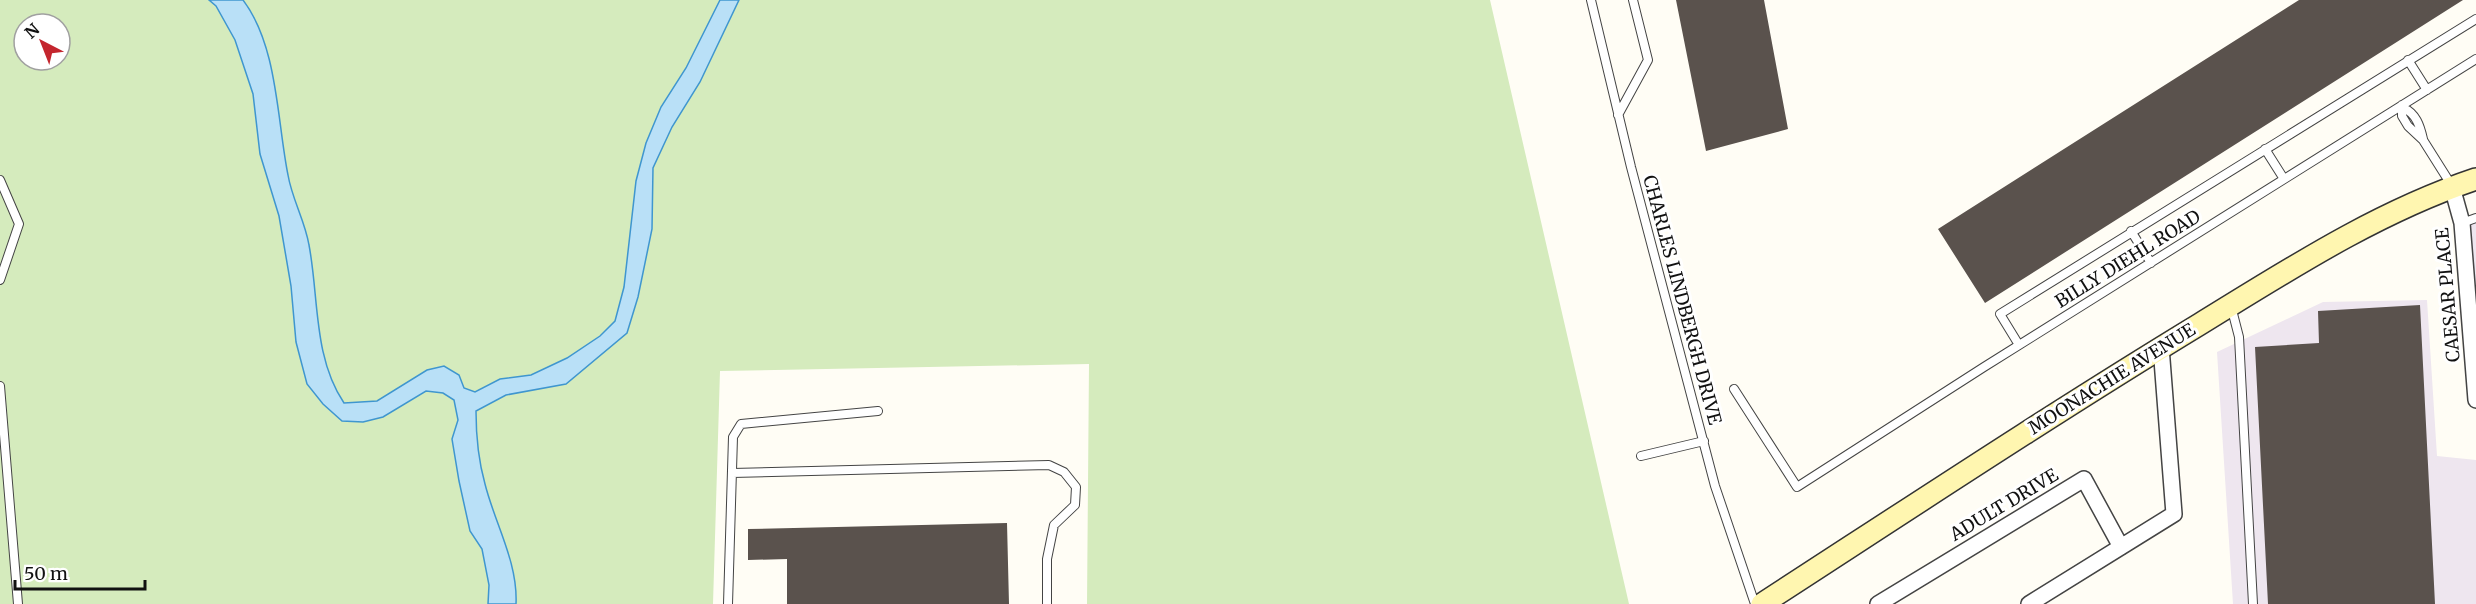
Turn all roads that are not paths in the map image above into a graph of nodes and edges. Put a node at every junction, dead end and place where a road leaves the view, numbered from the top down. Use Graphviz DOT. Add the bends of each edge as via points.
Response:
graph roads {
  1 [pos="1592,0"];
  2 [pos="1633,0"];
  3 [pos="2476,19"];
  4 [pos="2476,58"];
  5 [pos="2408,60"];
  6 [pos="2427,90"];
  7 [pos="2402,107"];
  8 [pos="1618,115"];
  9 [pos="2265,149"];
  10 [pos="2284,179"];
  11 [pos="2476,179"];
  12 [pos="0,180"];
  13 [pos="2452,187"];
  14 [pos="2469,220"];
  15 [pos="2131,231"];
  16 [pos="2151,263"];
  17 [pos="0,280"];
  18 [pos="2231,304"];
  19 [pos="2019,345"];
  20 [pos="2161,348"];
  21 [pos="0,386"];
  22 [pos="1734,389"];
  23 [pos="2476,400"];
  24 [pos="878,411"];
  25 [pos="1704,441"];
  26 [pos="1641,456"];
  27 [pos="732,473"];
  28 [pos="2121,547"];
  29 [pos="18,604"];
  30 [pos="729,604"];
  31 [pos="1047,604"];
  32 [pos="1755,604"];
  33 [pos="1762,604"];
  34 [pos="1878,604"];
  35 [pos="2029,604"];
  36 [pos="2253,604"];
  1 -- 8 [label="lane, CHARLES LINDBERGH DRIVE"];
  2 -- 8 [label="lane" via="1648,60"];
  3 -- 5 [label="lane"];
  4 -- 6 [label="lane, BILLY DIEHL ROAD"];
  5 -- 6 [label="lane"];
  5 -- 9 [label="lane"];
  6 -- 7 [label="lane, BILLY DIEHL ROAD"];
  7 -- 10 [label="lane, BILLY DIEHL ROAD"];
  7 -- 13 [label="lane" via="2411,111 2420,125 2423,140"];
  8 -- 25 [label="lane, CHARLES LINDBERGH DRIVE"];
  9 -- 10 [label="lane"];
  9 -- 15 [label="lane"];
  10 -- 16 [label="lane, BILLY DIEHL ROAD"];
  11 -- 13 [label="main road, MOONACHIE AVENUE"];
  12 -- 17 [label="lane" via="19,224"];
  13 -- 14 [label="street, CAESAR PLACE"];
  13 -- 18 [label="main road, MOONACHIE AVENUE" via="2360,230"];
  14 -- 23 [label="street, CAESAR PLACE"];
  15 -- 16 [label="lane"];
  15 -- 19 [label="lane" via="2000,314"];
  16 -- 19 [label="lane, BILLY DIEHL ROAD"];
  18 -- 20 [label="main road, MOONACHIE AVENUE"];
  18 -- 36 [label="lane" via="2239,337"];
  19 -- 22 [label="lane, BILLY DIEHL ROAD" via="1797,488"];
  20 -- 28 [label="street" via="2174,514"];
  20 -- 33 [label="main road, MOONACHIE AVENUE"];
  21 -- 29 [label="lane"];
  24 -- 27 [label="lane" via="741,424 733,437"];
  25 -- 26 [label="lane"];
  25 -- 32 [label="lane, CHARLES LINDBERGH DRIVE"];
  27 -- 30 [label="lane"];
  27 -- 31 [label="lane" via="1049,465 1064,472 1076,487 1075,505 1054,525 1047,559"];
  28 -- 34 [label="street, ADULT DRIVE" via="2084,479"];
  28 -- 35 [label="street"];
}
